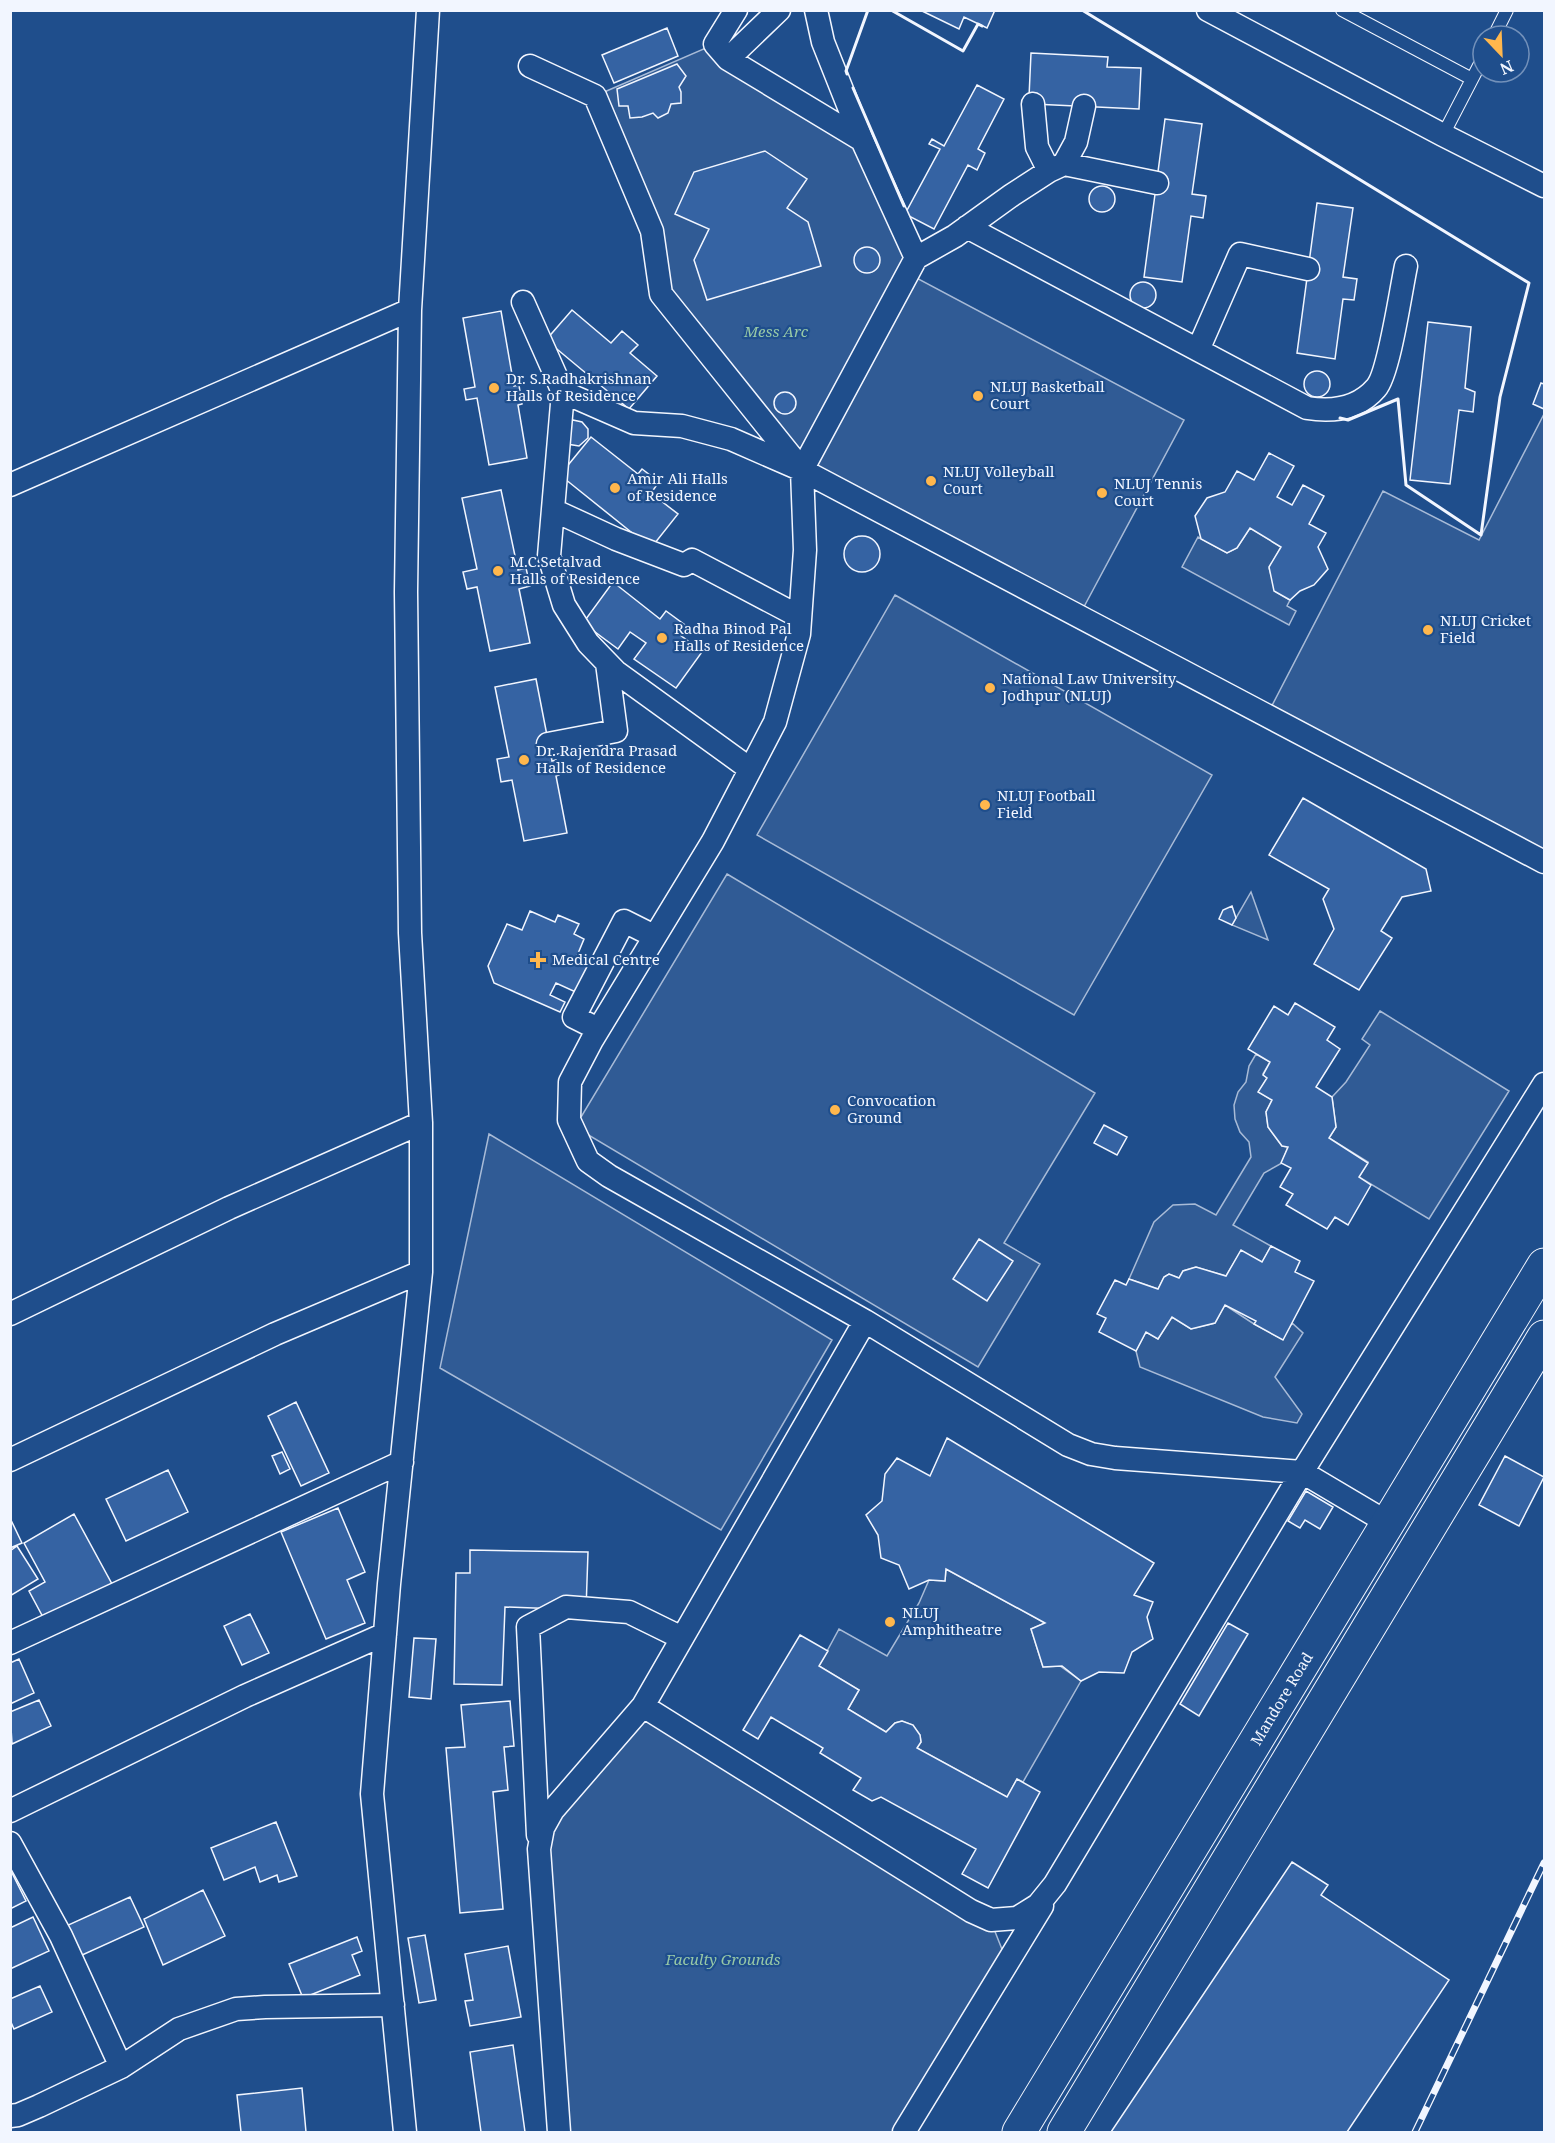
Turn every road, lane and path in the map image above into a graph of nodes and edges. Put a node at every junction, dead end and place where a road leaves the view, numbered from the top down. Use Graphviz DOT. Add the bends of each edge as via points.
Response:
graph roads {
  1 [pos="428,10"];
  2 [pos="736,10"];
  3 [pos="779,10"];
  4 [pos="816,10"];
  5 [pos="1208,10"];
  6 [pos="1342,10"];
  7 [pos="1507,10"];
  8 [pos="1500,24"];
  9 [pos="728,59"];
  10 [pos="530,66"];
  11 [pos="1471,78"];
  12 [pos="1471,81"];
  13 [pos="1033,104"];
  14 [pos="1084,106"];
  15 [pos="1443,135"];
  16 [pos="862,140"];
  17 [pos="1056,167"];
  18 [pos="1157,183"];
  19 [pos="1545,186"];
  20 [pos="967,227"];
  21 [pos="916,258"];
  22 [pos="1406,266"];
  23 [pos="1308,269"];
  24 [pos="523,302"];
  25 [pos="410,310"];
  26 [pos="1198,350"];
  27 [pos="563,392"];
  28 [pos="802,470"];
  29 [pos="10,485"];
  30 [pos="553,510"];
  31 [pos="800,617"];
  32 [pos="607,663"];
  33 [pos="548,744"];
  34 [pos="750,769"];
  35 [pos="1545,862"];
  36 [pos="654,936"];
  37 [pos="598,1029"];
  38 [pos="1545,1084"];
  39 [pos="421,1123"];
  40 [pos="1545,1265"];
  41 [pos="421,1272"];
  42 [pos="10,1314"];
  43 [pos="865,1321"];
  44 [pos="1545,1337"];
  45 [pos="10,1460"];
  46 [pos="402,1462"];
  47 [pos="1302,1472"];
  48 [pos="1388,1523"];
  49 [pos="385,1634"];
  50 [pos="682,1638"];
  51 [pos="10,1643"];
  52 [pos="643,1706"];
  53 [pos="10,1811"];
  54 [pos="10,1843"];
  55 [pos="539,1849"];
  56 [pos="1054,1884"];
  57 [pos="393,2005"];
  58 [pos="121,2067"];
  59 [pos="10,2116"];
  60 [pos="405,2133"];
  61 [pos="559,2133"];
  62 [pos="904,2133"];
  63 [pos="1019,2133"];
  64 [pos="1064,2133"];
  1 -- 25 [label="street"];
  2 -- 9 [label="street" via="715,44"];
  3 -- 9 [label="street"];
  4 -- 16 [label="street" via="823,42"];
  5 -- 15 [label="street"];
  6 -- 11 [label="lane"];
  7 -- 8 [label="lane"];
  9 -- 16 [label="street"];
  10 -- 28 [label="street" via="595,96 652,231 661,294"];
  12 -- 15 [label="lane"];
  13 -- 17 [label="street" via="1037,147"];
  14 -- 17 [label="street" via="1076,142"];
  15 -- 19 [label="street"];
  16 -- 21 [label="street"];
  17 -- 18 [label="street"];
  17 -- 20 [label="street"];
  20 -- 21 [label="street"];
  20 -- 26 [label="street"];
  21 -- 28 [label="street"];
  22 -- 26 [label="street" via="1377,388 1340,410 1307,408"];
  23 -- 26 [label="street" via="1240,254"];
  24 -- 27 [label="street"];
  25 -- 29 [label="street"];
  25 -- 39 [label="street" via="406,592 410,933"];
  27 -- 28 [label="street" via="634,423 682,426 731,439"];
  27 -- 30 [label="street"];
  28 -- 31 [label="street" via="805,550"];
  28 -- 35 [label="street"];
  30 -- 31 [label="street" via="684,565 692,560"];
  30 -- 32 [label="street" via="549,556 564,605 588,644"];
  31 -- 34 [label="street" via="775,722"];
  32 -- 33 [label="street" via="616,731"];
  32 -- 34 [label="street"];
  34 -- 36 [label="street" via="713,841"];
  36 -- 37 [label="street"];
  36 -- 37 [label="street" via="624,921 622,924 574,1017"];
  37 -- 43 [label="street" via="570,1082 569,1120 588,1161"];
  38 -- 47 [label="street"];
  39 -- 41 [label="street"];
  39 -- 42 [label="street" via="229,1208"];
  40 -- 48 [label="highway, Mandore Road"];
  41 -- 45 [label="street" via="275,1334"];
  41 -- 46 [label="street"];
  43 -- 47 [label="street" via="1068,1445 1086,1452 1116,1458"];
  43 -- 50 [label="street"];
  44 -- 64 [label="highway"];
  46 -- 49 [label="street"];
  46 -- 51 [label="street"];
  47 -- 48 [label="street"];
  47 -- 56 [label="street"];
  48 -- 63 [label="highway, Mandore Road"];
  49 -- 53 [label="street" via="246,1696"];
  49 -- 57 [label="street" via="372,1794"];
  50 -- 52 [label="street"];
  50 -- 55 [label="street" via="629,1612 566,1607 528,1627"];
  52 -- 55 [label="street" via="553,1810 543,1828"];
  52 -- 56 [label="street" via="991,1920 1017,1918 1038,1905"];
  54 -- 58 [label="street" via="61,1936"];
  55 -- 61 [label="street"];
  56 -- 62 [label="street"];
  57 -- 58 [label="street" via="236,2009 179,2029"];
  57 -- 60 [label="street"];
  58 -- 59 [label="street"];
}
